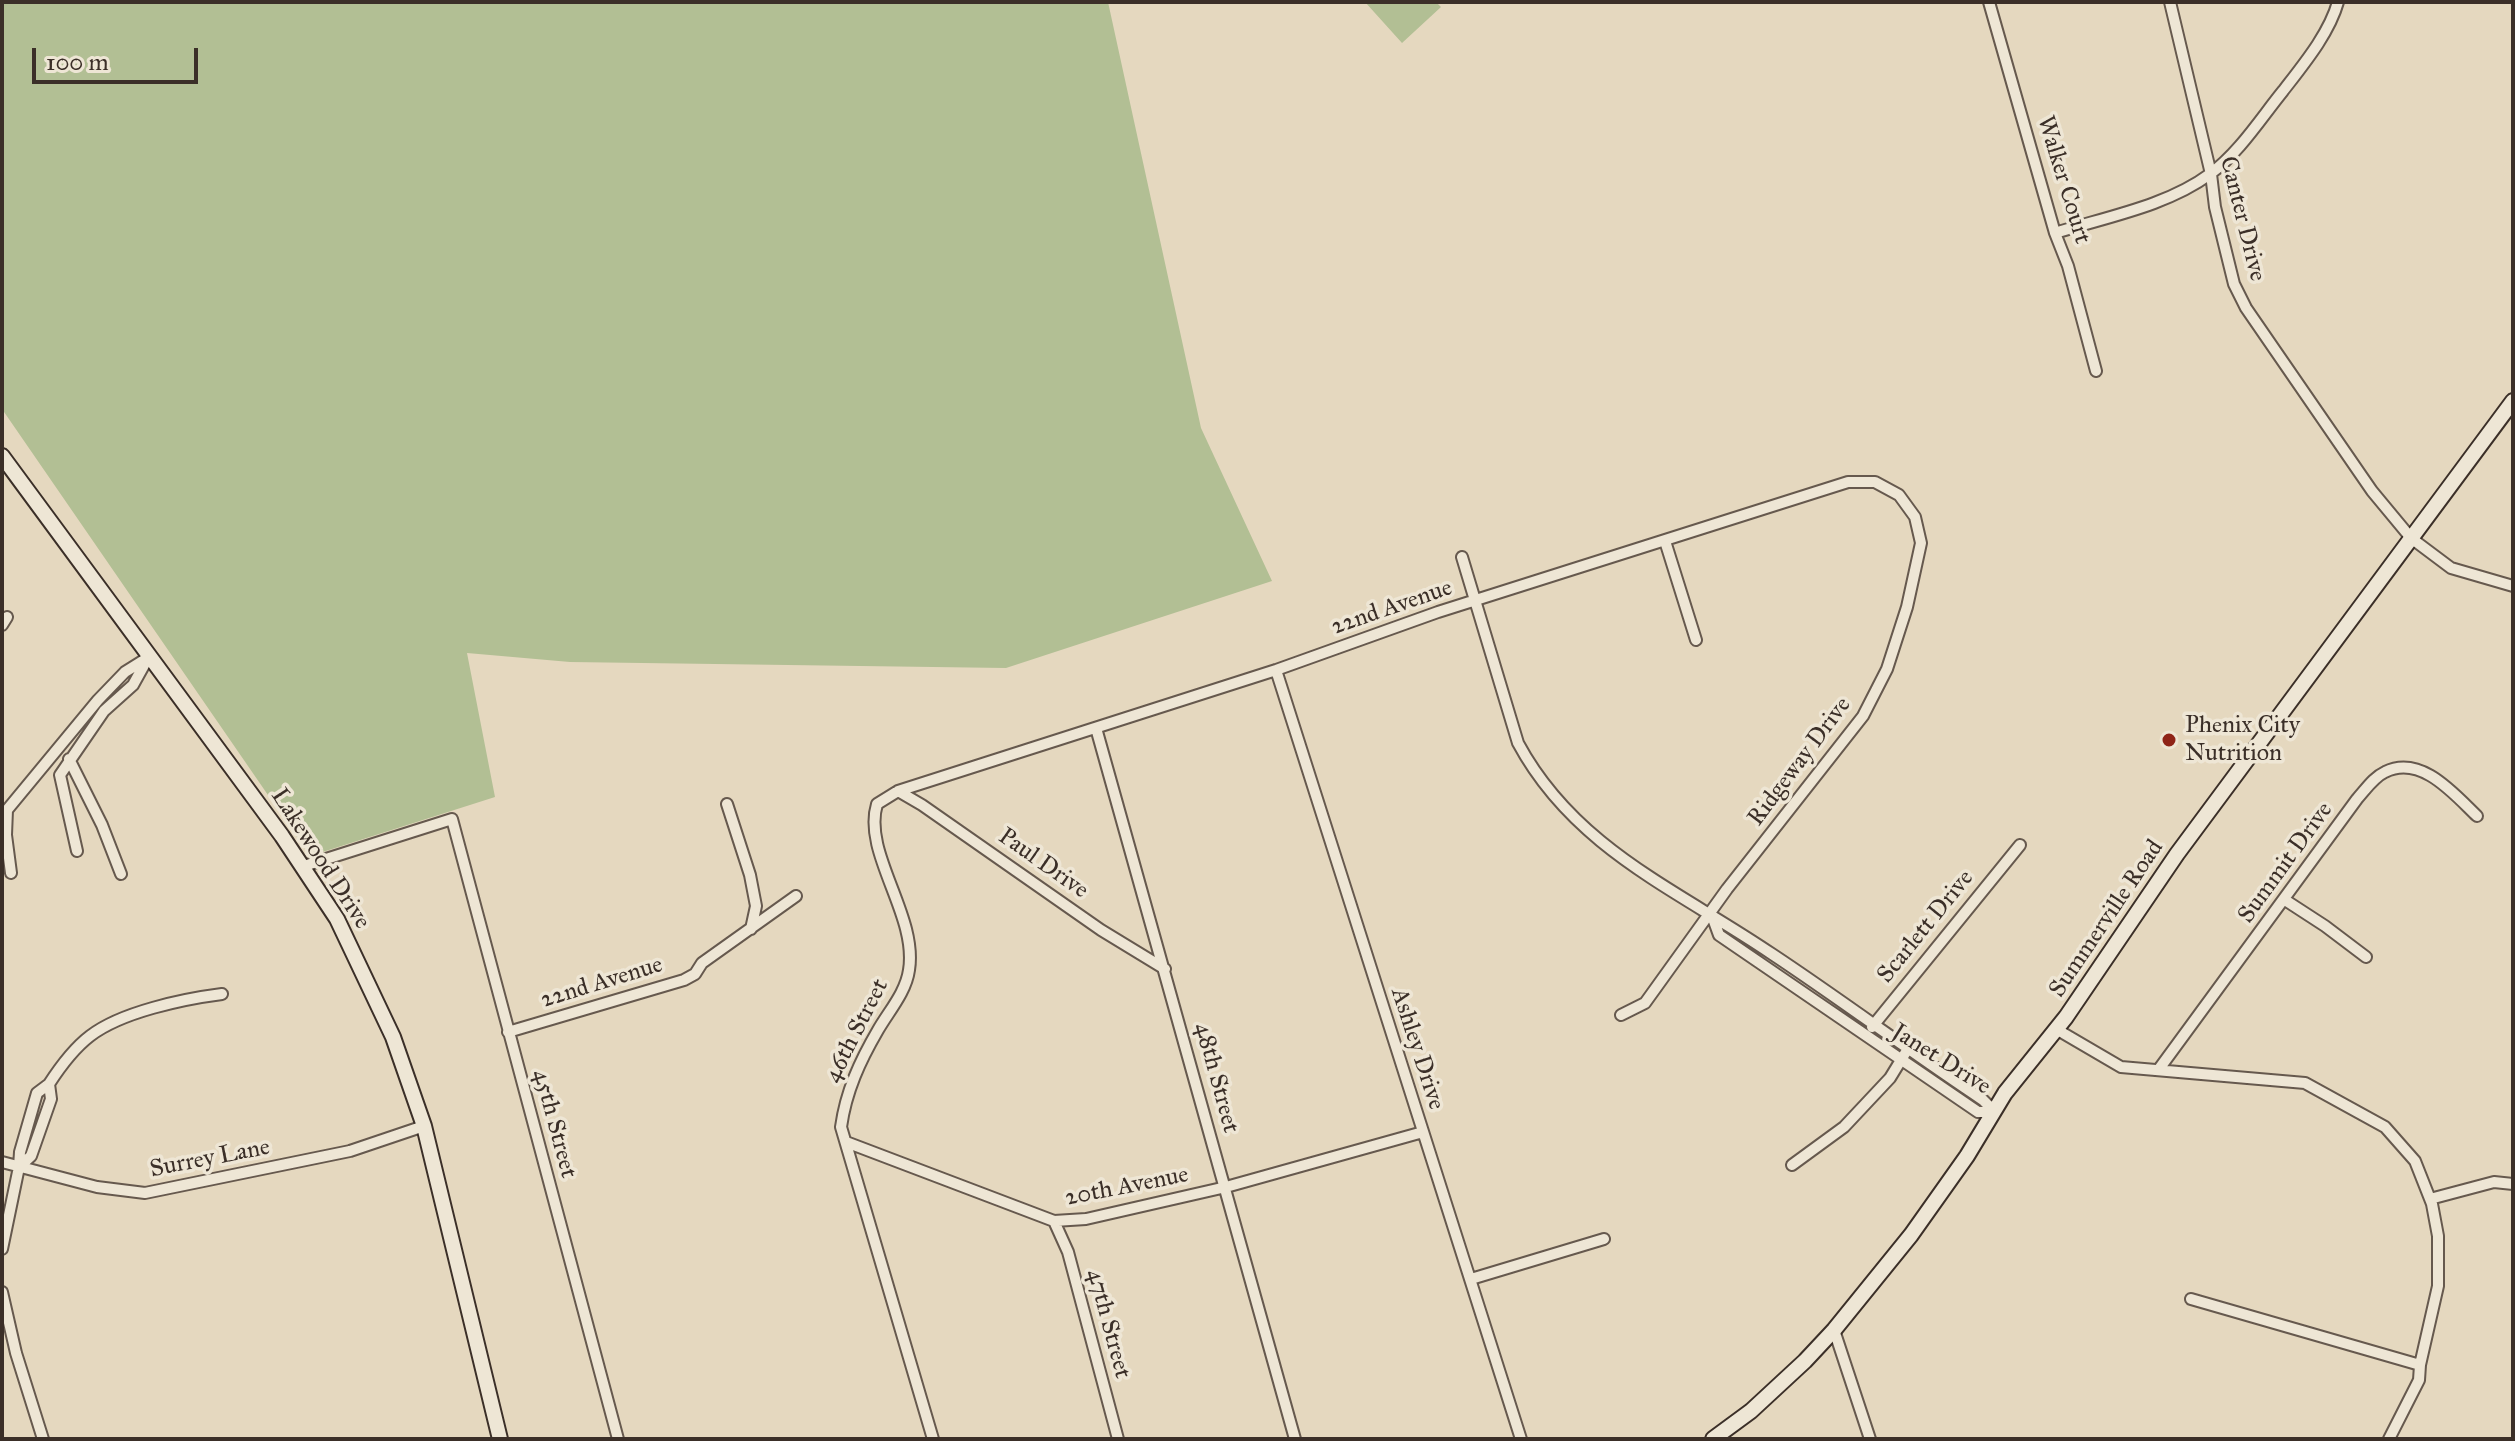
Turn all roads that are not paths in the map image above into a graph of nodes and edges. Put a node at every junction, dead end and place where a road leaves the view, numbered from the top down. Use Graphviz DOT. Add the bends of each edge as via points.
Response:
graph roads {
  1 [pos="1989,2"];
  2 [pos="2170,2"];
  3 [pos="2338,2"];
  4 [pos="2211,174"];
  5 [pos="2055,233"];
  6 [pos="2096,371"];
  7 [pos="2513,401"];
  8 [pos="2,456"];
  9 [pos="1899,495"];
  10 [pos="2411,538"];
  11 [pos="1665,541"];
  12 [pos="1462,557"];
  13 [pos="2513,586"];
  14 [pos="1475,601"];
  15 [pos="1696,640"];
  16 [pos="149,657"];
  17 [pos="1276,670"];
  18 [pos="1096,728"];
  19 [pos="69,759"];
  20 [pos="898,791"];
  21 [pos="727,804"];
  22 [pos="2477,816"];
  23 [pos="2020,845"];
  24 [pos="77,851"];
  25 [pos="304,866"];
  26 [pos="11,873"];
  27 [pos="121,874"];
  28 [pos="796,896"];
  29 [pos="2285,900"];
  30 [pos="1710,913"];
  31 [pos="751,929"];
  32 [pos="2366,957"];
  33 [pos="1165,969"];
  34 [pos="222,994"];
  35 [pos="1621,1015"];
  36 [pos="1875,1024"];
  37 [pos="2056,1029"];
  38 [pos="508,1032"];
  39 [pos="1865,1035"];
  40 [pos="1909,1047"];
  41 [pos="1901,1060"];
  42 [pos="2159,1069"];
  43 [pos="1995,1112"];
  44 [pos="424,1126"];
  45 [pos="1423,1132"];
  46 [pos="846,1142"];
  47 [pos="2,1162"];
  48 [pos="1792,1165"];
  49 [pos="19,1167"];
  50 [pos="2513,1184"];
  51 [pos="1226,1187"];
  52 [pos="2430,1199"];
  53 [pos="1054,1221"];
  54 [pos="1604,1239"];
  55 [pos="2,1249"];
  56 [pos="1471,1279"];
  57 [pos="2,1292"];
  58 [pos="2191,1299"];
  59 [pos="1834,1330"];
  60 [pos="2420,1365"];
  61 [pos="43,1439"];
  62 [pos="500,1439"];
  63 [pos="618,1439"];
  64 [pos="933,1439"];
  65 [pos="1118,1439"];
  66 [pos="1295,1439"];
  67 [pos="1521,1439"];
  68 [pos="1713,1439"];
  69 [pos="1870,1439"];
  70 [pos="2389,1439"];
  1 -- 5 [label="street, Walker Court"];
  2 -- 4 [label="street, Canter Drive"];
  3 -- 4 [label="street" via="2296,75"];
  4 -- 5 [label="street" via="2154,202"];
  4 -- 10 [label="street, Canter Drive" via="2234,284 2246,308 2372,491"];
  5 -- 6 [label="street, Walker Court"];
  7 -- 10 [label="main road, Summerville Road"];
  8 -- 16 [label="main road, Lakewood Drive"];
  9 -- 11 [label="street, 22nd Avenue" via="1875,482 1848,482"];
  9 -- 30 [label="street, Ridgeway Drive" via="1915,517 1921,543 1887,669 1863,716"];
  10 -- 13 [label="street, Canter Drive" via="2451,568"];
  10 -- 37 [label="main road, Summerville Road" via="2177,854"];
  11 -- 14 [label="street, 22nd Avenue"];
  11 -- 15 [label="street"];
  12 -- 14 [label="street, Janet Drive"];
  14 -- 17 [label="street, 22nd Avenue"];
  14 -- 30 [label="street, Janet Drive" via="1518,743 1553,797 1612,850 1687,903"];
  16 -- 19 [label="street" via="133,685 104,711"];
  16 -- 25 [label="main road, Lakewood Drive"];
  16 -- 26 [label="street" via="107,691 7,810"];
  17 -- 18 [label="street, 22nd Avenue"];
  17 -- 45 [label="street, Ashley Drive"];
  18 -- 20 [label="street, 22nd Avenue"];
  18 -- 33 [label="street, 48th Street"];
  19 -- 24 [label="street" via="60,775"];
  19 -- 27 [label="street"];
  20 -- 33 [label="street, Paul Drive"];
  20 -- 46 [label="street, 46th Street" via="877,804 873,818 901,908 909,972 845,1100 841,1127"];
  21 -- 31 [label="street" via="756,906"];
  22 -- 29 [label="street, Summit Drive" via="2427,773 2387,770 2357,799"];
  23 -- 36 [label="street, Scarlett Drive"];
  25 -- 38 [label="street, 45th Street" via="452,819"];
  25 -- 44 [label="main road, Lakewood Drive" via="377,1001"];
  28 -- 31 [label="street, 22nd Avenue"];
  29 -- 32 [label="street"];
  29 -- 42 [label="street, Summit Drive"];
  30 -- 35 [label="street, Ridgeway Drive" via="1645,1003"];
  30 -- 36 [label="street, Janet Drive"];
  30 -- 39 [label="street, Janet Drive" via="1719,935"];
  31 -- 38 [label="street, 22nd Avenue" via="684,980"];
  33 -- 51 [label="street, 48th Street"];
  34 -- 49 [label="street" via="127,1017 91,1035 49,1084 51,1099 31,1156"];
  36 -- 39 [label="street, Scarlett Drive"];
  36 -- 40 [label="street, Janet Drive"];
  37 -- 42 [label="street" via="2121,1067"];
  37 -- 43 [label="main road, Summerville Road"];
  38 -- 63 [label="street, 45th Street"];
  39 -- 41 [label="street, Janet Drive"];
  40 -- 41 [label="street"];
  40 -- 43 [label="street, Janet Drive"];
  41 -- 43 [label="street, Janet Drive" via="1978,1112"];
  41 -- 48 [label="street" via="1844,1127"];
  42 -- 52 [label="street" via="2305,1083 2385,1127 2415,1161"];
  43 -- 59 [label="main road, Summerville Road" via="1911,1235"];
  44 -- 49 [label="street, Surrey Lane" via="350,1151 145,1193"];
  44 -- 62 [label="main road, Lakewood Drive"];
  45 -- 51 [label="street, 20th Avenue"];
  45 -- 56 [label="street, Ashley Drive"];
  46 -- 53 [label="street, 20th Avenue"];
  46 -- 64 [label="street, 46th Street"];
  47 -- 49 [label="street, Surrey Lane"];
  49 -- 55 [label="street"];
  50 -- 52 [label="street" via="2494,1182"];
  51 -- 53 [label="street, 20th Avenue" via="1098,1217"];
  51 -- 66 [label="street, 48th Street"];
  52 -- 60 [label="street" via="2438,1236 2438,1286"];
  53 -- 65 [label="street, 47th Street" via="1068,1252"];
  54 -- 56 [label="street"];
  56 -- 67 [label="street, Ashley Drive"];
  57 -- 61 [label="street"];
  58 -- 60 [label="street"];
  59 -- 68 [label="main road, Summerville Road" via="1751,1411"];
  59 -- 69 [label="street"];
  60 -- 70 [label="street" via="2419,1380"];
}
